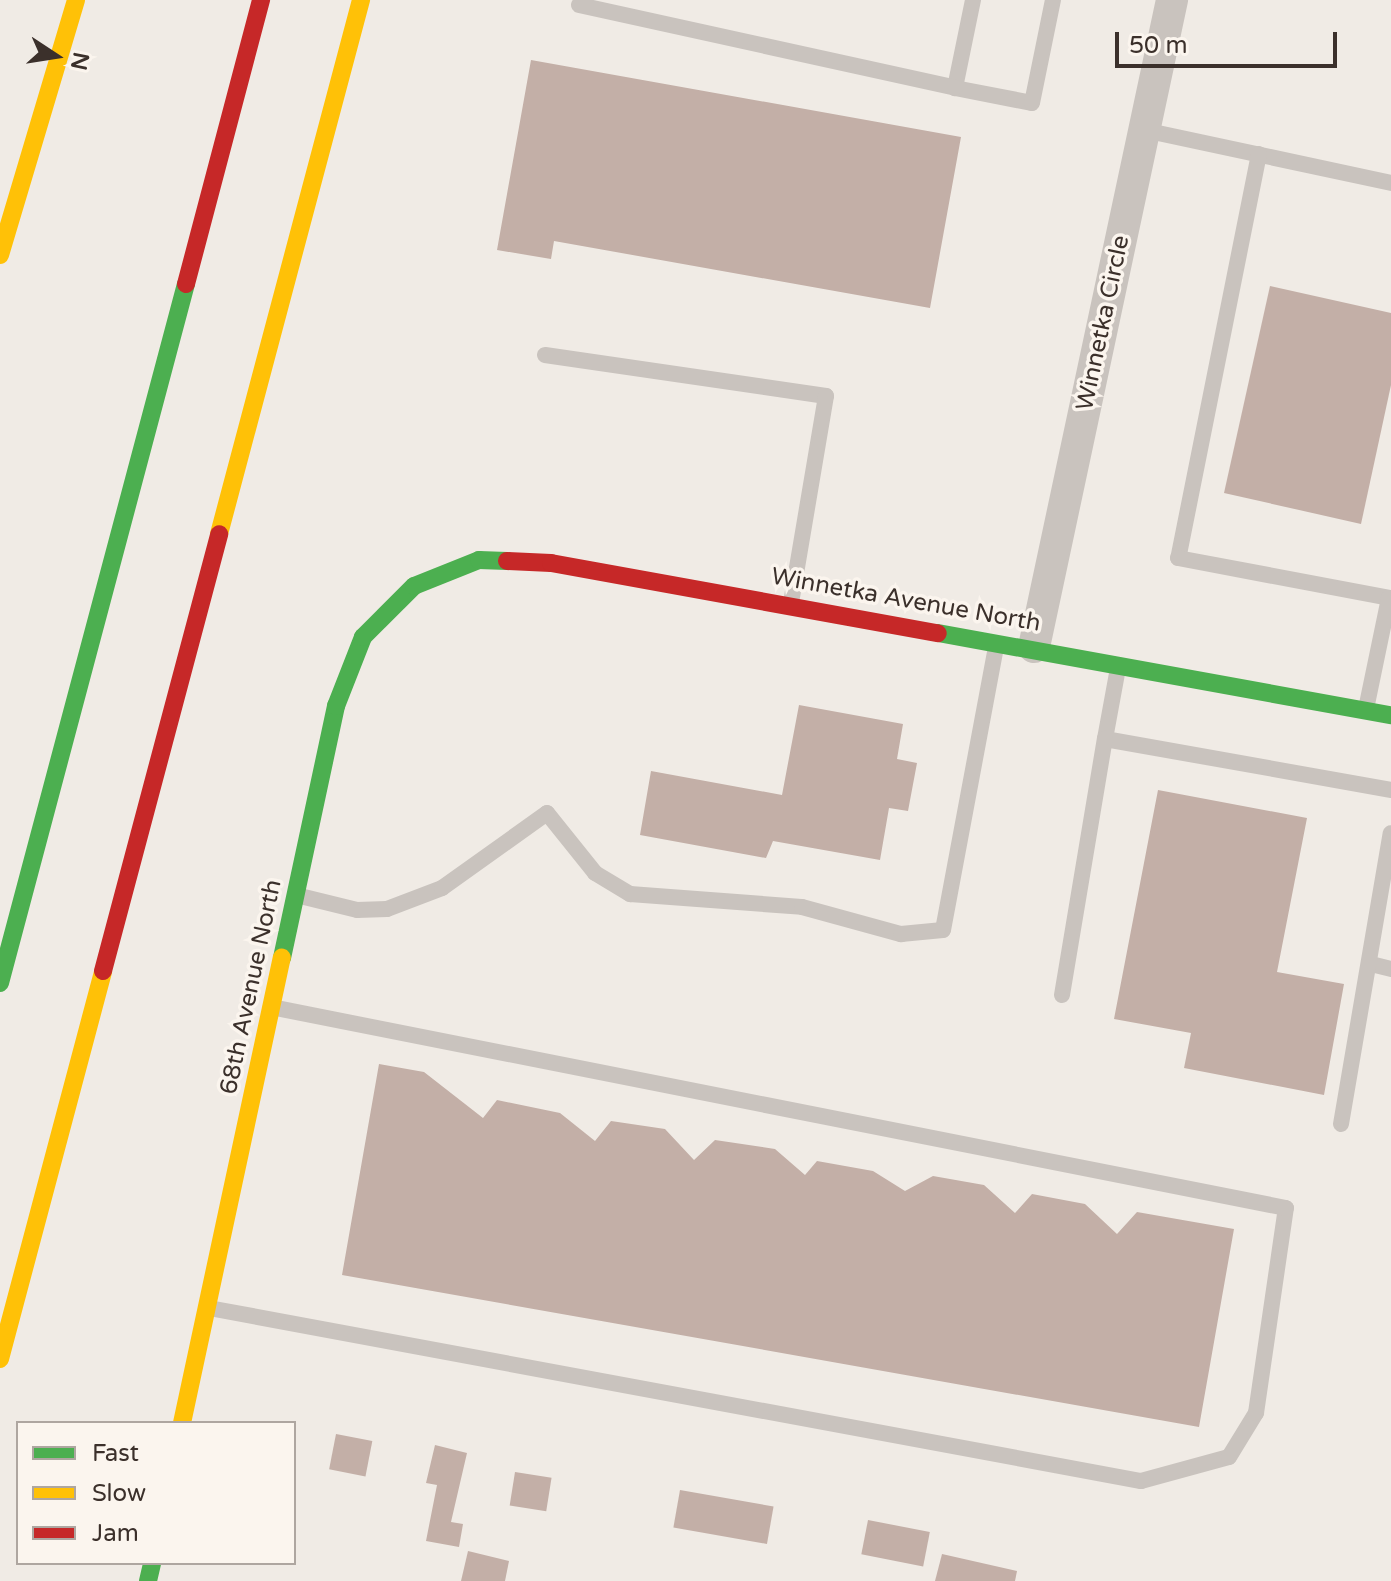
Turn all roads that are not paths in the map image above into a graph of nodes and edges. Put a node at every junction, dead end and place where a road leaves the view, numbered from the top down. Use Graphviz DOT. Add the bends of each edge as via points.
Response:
graph roads {
  1 [pos="76,0"];
  2 [pos="261,0"];
  3 [pos="361,0"];
  4 [pos="973,0"];
  5 [pos="1053,0"];
  6 [pos="1172,0"];
  7 [pos="579,5"];
  8 [pos="955,88"];
  9 [pos="1144,130"];
  10 [pos="1259,154"];
  11 [pos="1391,183"];
  12 [pos="0,255"];
  13 [pos="545,355"];
  14 [pos="414,586"];
  15 [pos="791,605"];
  16 [pos="998,640"];
  17 [pos="1034,647"];
  18 [pos="1119,663"];
  19 [pos="1366,710"];
  20 [pos="1391,715"];
  21 [pos="1105,739"];
  22 [pos="1391,790"];
  23 [pos="1391,833"];
  24 [pos="296,895"];
  25 [pos="1371,964"];
  26 [pos="1391,969"];
  27 [pos="0,983"];
  28 [pos="1062,995"];
  29 [pos="271,1007"];
  30 [pos="1341,1124"];
  31 [pos="207,1307"];
  32 [pos="0,1359"];
  33 [pos="182,1421"];
  1 -- 12 [label="main road"];
  2 -- 27 [label="main road"];
  3 -- 32 [label="main road"];
  4 -- 8 [label="lane"];
  5 -- 8 [label="lane" via="1032,103"];
  6 -- 9 [label="street, Winnetka Circle"];
  7 -- 8 [label="lane"];
  9 -- 10 [label="lane"];
  9 -- 17 [label="street, Winnetka Circle"];
  10 -- 11 [label="lane"];
  10 -- 19 [label="lane" via="1178,558 1389,598"];
  13 -- 15 [label="lane" via="826,396"];
  14 -- 15 [label="main road, Winnetka Avenue North" via="479,560 516,559"];
  14 -- 24 [label="main road, 68th Avenue North" via="363,637 346,669"];
  15 -- 16 [label="main road, Winnetka Avenue North"];
  16 -- 17 [label="main road, Winnetka Avenue North"];
  16 -- 24 [label="lane" via="943,930 901,934 802,907 630,894 595,873 547,813 442,888 387,909 357,910"];
  17 -- 18 [label="main road, Winnetka Avenue North"];
  18 -- 19 [label="main road, Winnetka Avenue North"];
  18 -- 21 [label="lane"];
  19 -- 20 [label="main road, Winnetka Avenue North"];
  21 -- 22 [label="lane"];
  21 -- 28 [label="lane"];
  23 -- 25 [label="lane"];
  24 -- 29 [label="main road, 68th Avenue North"];
  25 -- 26 [label="lane"];
  25 -- 30 [label="lane"];
  29 -- 31 [label="main road, 68th Avenue North"];
  29 -- 31 [label="lane" via="1286,1208 1256,1413 1229,1457 1141,1481"];
  31 -- 33 [label="main road, 68th Avenue North"];
}
